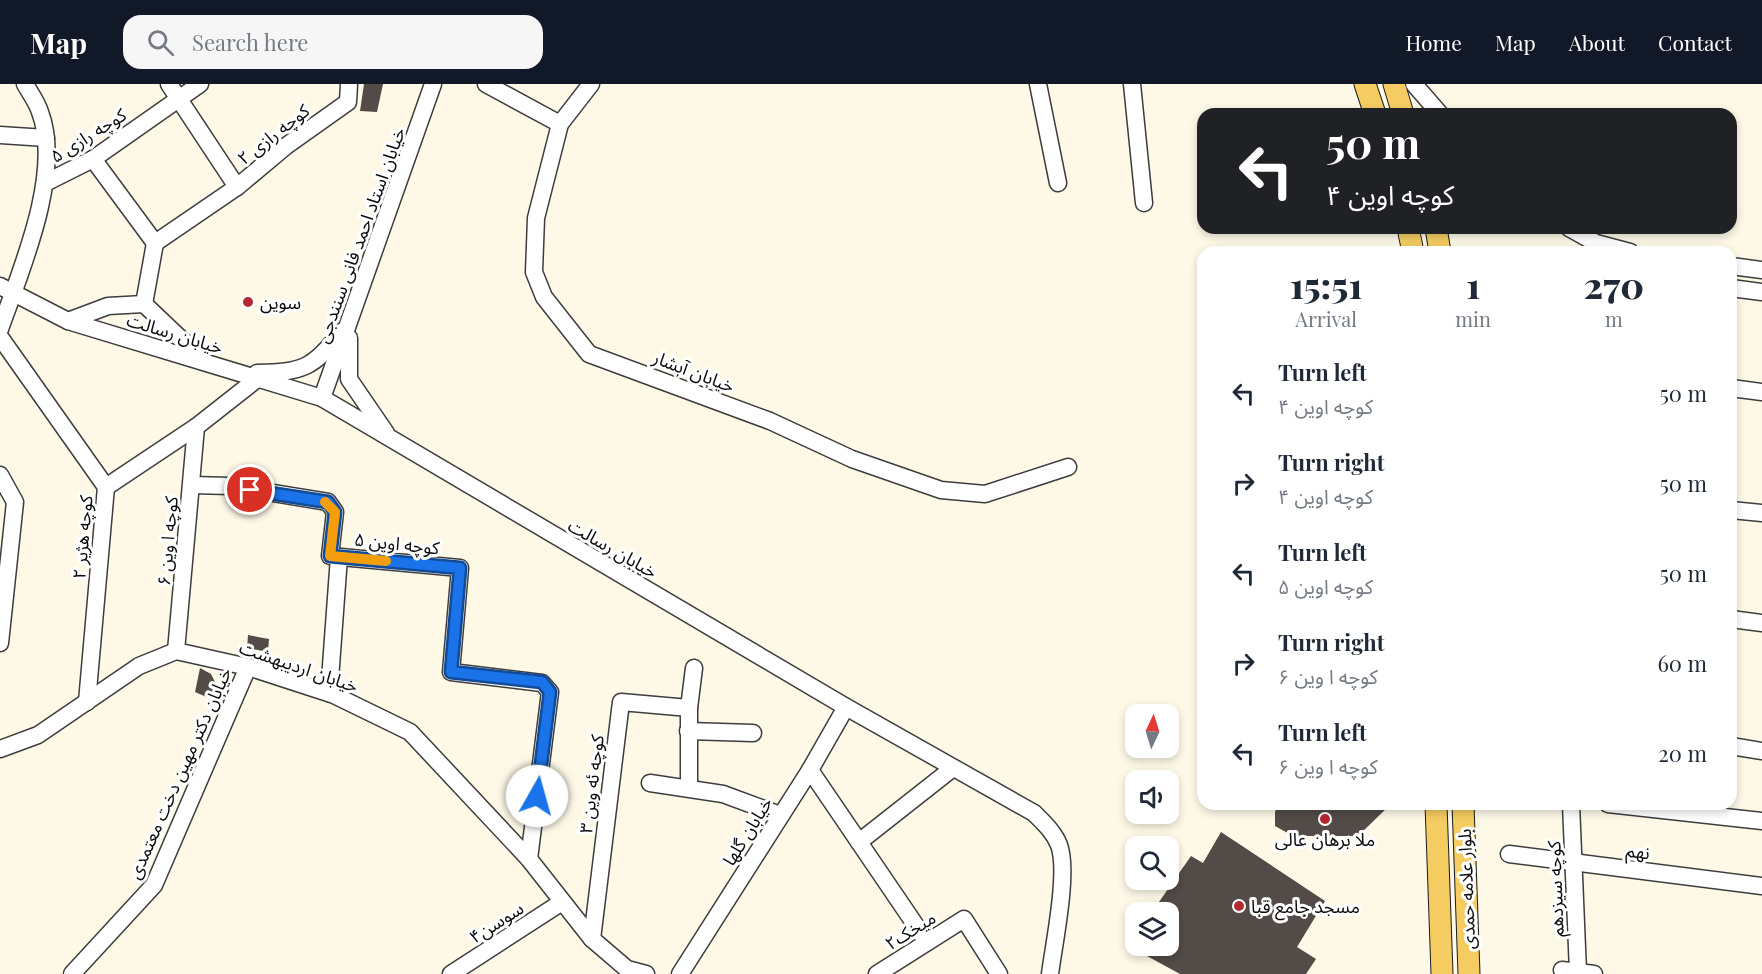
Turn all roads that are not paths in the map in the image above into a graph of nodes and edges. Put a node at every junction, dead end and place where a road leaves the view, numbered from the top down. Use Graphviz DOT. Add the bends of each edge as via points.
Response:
graph roads {
  1 [pos="25,84"];
  2 [pos="169,84"];
  3 [pos="200,84"];
  4 [pos="349,84"];
  5 [pos="433,84"];
  6 [pos="486,84"];
  7 [pos="591,84"];
  8 [pos="1038,84"];
  9 [pos="1132,84"];
  10 [pos="1365,84"];
  11 [pos="1394,84"];
  12 [pos="1414,84"];
  13 [pos="180,99"];
  14 [pos="1373,108"];
  15 [pos="1401,108"];
  16 [pos="1435,108"];
  17 [pos="560,123"];
  18 [pos="0,135"];
  19 [pos="46,138"];
  20 [pos="93,159"];
  21 [pos="47,182"];
  22 [pos="1058,183"];
  23 [pos="237,188"];
  24 [pos="1144,203"];
  25 [pos="1576,234"];
  26 [pos="155,243"];
  27 [pos="1592,246"];
  28 [pos="1737,267"];
  29 [pos="1762,270"];
  30 [pos="1737,289"];
  31 [pos="6,290"];
  32 [pos="1762,292"];
  33 [pos="144,304"];
  34 [pos="351,320"];
  35 [pos="68,321"];
  36 [pos="0,329"];
  37 [pos="0,336"];
  38 [pos="206,363"];
  39 [pos="249,376"];
  40 [pos="1737,389"];
  41 [pos="1762,392"];
  42 [pos="322,398"];
  43 [pos="196,427"];
  44 [pos="391,439"];
  45 [pos="1068,467"];
  46 [pos="0,475"];
  47 [pos="192,485"];
  48 [pos="106,487"];
  49 [pos="1737,511"];
  50 [pos="1762,513"];
  51 [pos="334,556"];
  52 [pos="1737,620"];
  53 [pos="1762,623"];
  54 [pos="0,643"];
  55 [pos="176,651"];
  56 [pos="248,667"];
  57 [pos="694,668"];
  58 [pos="329,693"];
  59 [pos="87,702"];
  60 [pos="846,707"];
  61 [pos="689,708"];
  62 [pos="688,731"];
  63 [pos="753,734"];
  64 [pos="1737,748"];
  65 [pos="0,749"];
  66 [pos="1762,751"];
  67 [pos="953,768"];
  68 [pos="810,770"];
  69 [pos="650,783"];
  70 [pos="689,788"];
  71 [pos="1436,810"];
  72 [pos="1463,810"];
  73 [pos="1571,810"];
  74 [pos="1662,810"];
  75 [pos="780,815"];
  76 [pos="1762,821"];
  77 [pos="859,842"];
  78 [pos="1509,854"];
  79 [pos="530,859"];
  80 [pos="1574,863"];
  81 [pos="1762,886"];
  82 [pos="562,902"];
  83 [pos="592,939"];
  84 [pos="927,942"];
  85 [pos="1578,972"];
  86 [pos="74,973"];
  87 [pos="451,974"];
  88 [pos="646,974"];
  89 [pos="680,974"];
  90 [pos="877,974"];
  91 [pos="999,974"];
  92 [pos="1050,974"];
  93 [pos="1442,974"];
  94 [pos="1469,974"];
  1 -- 19 [label="street" via="40,112"];
  2 -- 13 [label="street"];
  3 -- 13 [label="street, کوچه رازی ۵"];
  4 -- 23 [label="street, کوچه رازی ۲" via="348,102 286,146"];
  5 -- 34 [label="street, خیابان استاد احمد فانی سنندجی"];
  6 -- 17 [label="street"];
  7 -- 17 [label="street, خیابان آبشار"];
  8 -- 22 [label="street"];
  9 -- 24 [label="street"];
  10 -- 14 [label="main road"];
  11 -- 15 [label="main road"];
  12 -- 16 [label="street"];
  13 -- 20 [label="street, کوچه رازی ۵"];
  13 -- 23 [label="street"];
  17 -- 45 [label="street, خیابان آبشار" via="536,218 534,272 544,297 589,354 770,421 852,459 940,489 985,494"];
  18 -- 19 [label="street"];
  19 -- 21 [label="street"];
  20 -- 21 [label="street, کوچه رازی ۵"];
  20 -- 26 [label="street"];
  21 -- 31 [label="street"];
  23 -- 26 [label="street, کوچه رازی ۲"];
  25 -- 27 [label="street"];
  26 -- 33 [label="street"];
  28 -- 29 [label="street"];
  30 -- 32 [label="street"];
  31 -- 35 [label="street, خیابان رسالت"];
  31 -- 36 [label="street"];
  33 -- 35 [label="street" via="108,306"];
  33 -- 38 [label="street"];
  34 -- 39 [label="street" via="316,362 288,373"];
  34 -- 42 [label="street, خیابان استاد احمد فانی سنندجی"];
  34 -- 44 [label="street" via="349,379"];
  35 -- 38 [label="street, خیابان رسالت"];
  37 -- 48 [label="street, کوچه هژیر ۲"];
  38 -- 39 [label="street, خیابان رسالت"];
  39 -- 42 [label="street, خیابان رسالت"];
  39 -- 43 [label="street"];
  40 -- 41 [label="street"];
  42 -- 44 [label="street, خیابان رسالت"];
  43 -- 47 [label="street"];
  43 -- 48 [label="street"];
  44 -- 60 [label="street, خیابان رسالت"];
  46 -- 54 [label="street" via="15,502"];
  47 -- 51 [label="street, کوچه ا وین ۶" via="230,486 328,502 335,512"];
  47 -- 55 [label="street, کوچه ا وین ۶"];
  48 -- 59 [label="street, کوچه هژیر ۲"];
  49 -- 50 [label="street"];
  51 -- 58 [label="street, کوچه ا وین ۶"];
  51 -- 79 [label="street, کوچه اوین ۵" via="460,568 451,672 542,682 550,692"];
  52 -- 53 [label="street"];
  55 -- 56 [label="street, خیابان اردیبهشت"];
  55 -- 59 [label="street" via="139,666"];
  56 -- 58 [label="street, خیابان اردیبهشت"];
  56 -- 86 [label="street, خیابان دکتر مهین دخت معتمدی" via="154,885"];
  57 -- 61 [label="street"];
  58 -- 79 [label="street, خیابان اردیبهشت" via="410,732"];
  59 -- 65 [label="street" via="38,735"];
  60 -- 67 [label="street, خیابان رسالت"];
  60 -- 68 [label="street, خیابان گلها"];
  61 -- 62 [label="street"];
  61 -- 83 [label="street, کوچه ئه وین ۳" via="621,702"];
  62 -- 63 [label="street"];
  62 -- 70 [label="street"];
  64 -- 66 [label="street"];
  67 -- 77 [label="street"];
  67 -- 92 [label="street, خیابان رسالت" via="1034,813 1049,827 1060,846 1063,867"];
  68 -- 75 [label="street, خیابان گلها"];
  68 -- 77 [label="street"];
  69 -- 70 [label="street"];
  70 -- 75 [label="street" via="723,794"];
  71 -- 93 [label="main road, بلوار علامه حمدی"];
  72 -- 94 [label="main road, بلوار علامه حمدی"];
  73 -- 80 [label="street, کوچه سیزدهم"];
  74 -- 76 [label="street"];
  75 -- 89 [label="street, خیابان گلها"];
  77 -- 84 [label="street"];
  78 -- 80 [label="street, نهم"];
  79 -- 82 [label="street, خیابان اردیبهشت"];
  80 -- 81 [label="street, نهم"];
  80 -- 85 [label="street, کوچه سیزدهم"];
  82 -- 83 [label="street, خیابان اردیبهشت"];
  82 -- 87 [label="street, سوسن۴"];
  83 -- 88 [label="street, خیابان اردیبهشت" via="627,969"];
  84 -- 90 [label="street, میخک۲"];
  84 -- 91 [label="street, میخک۲" via="964,919"];
}
